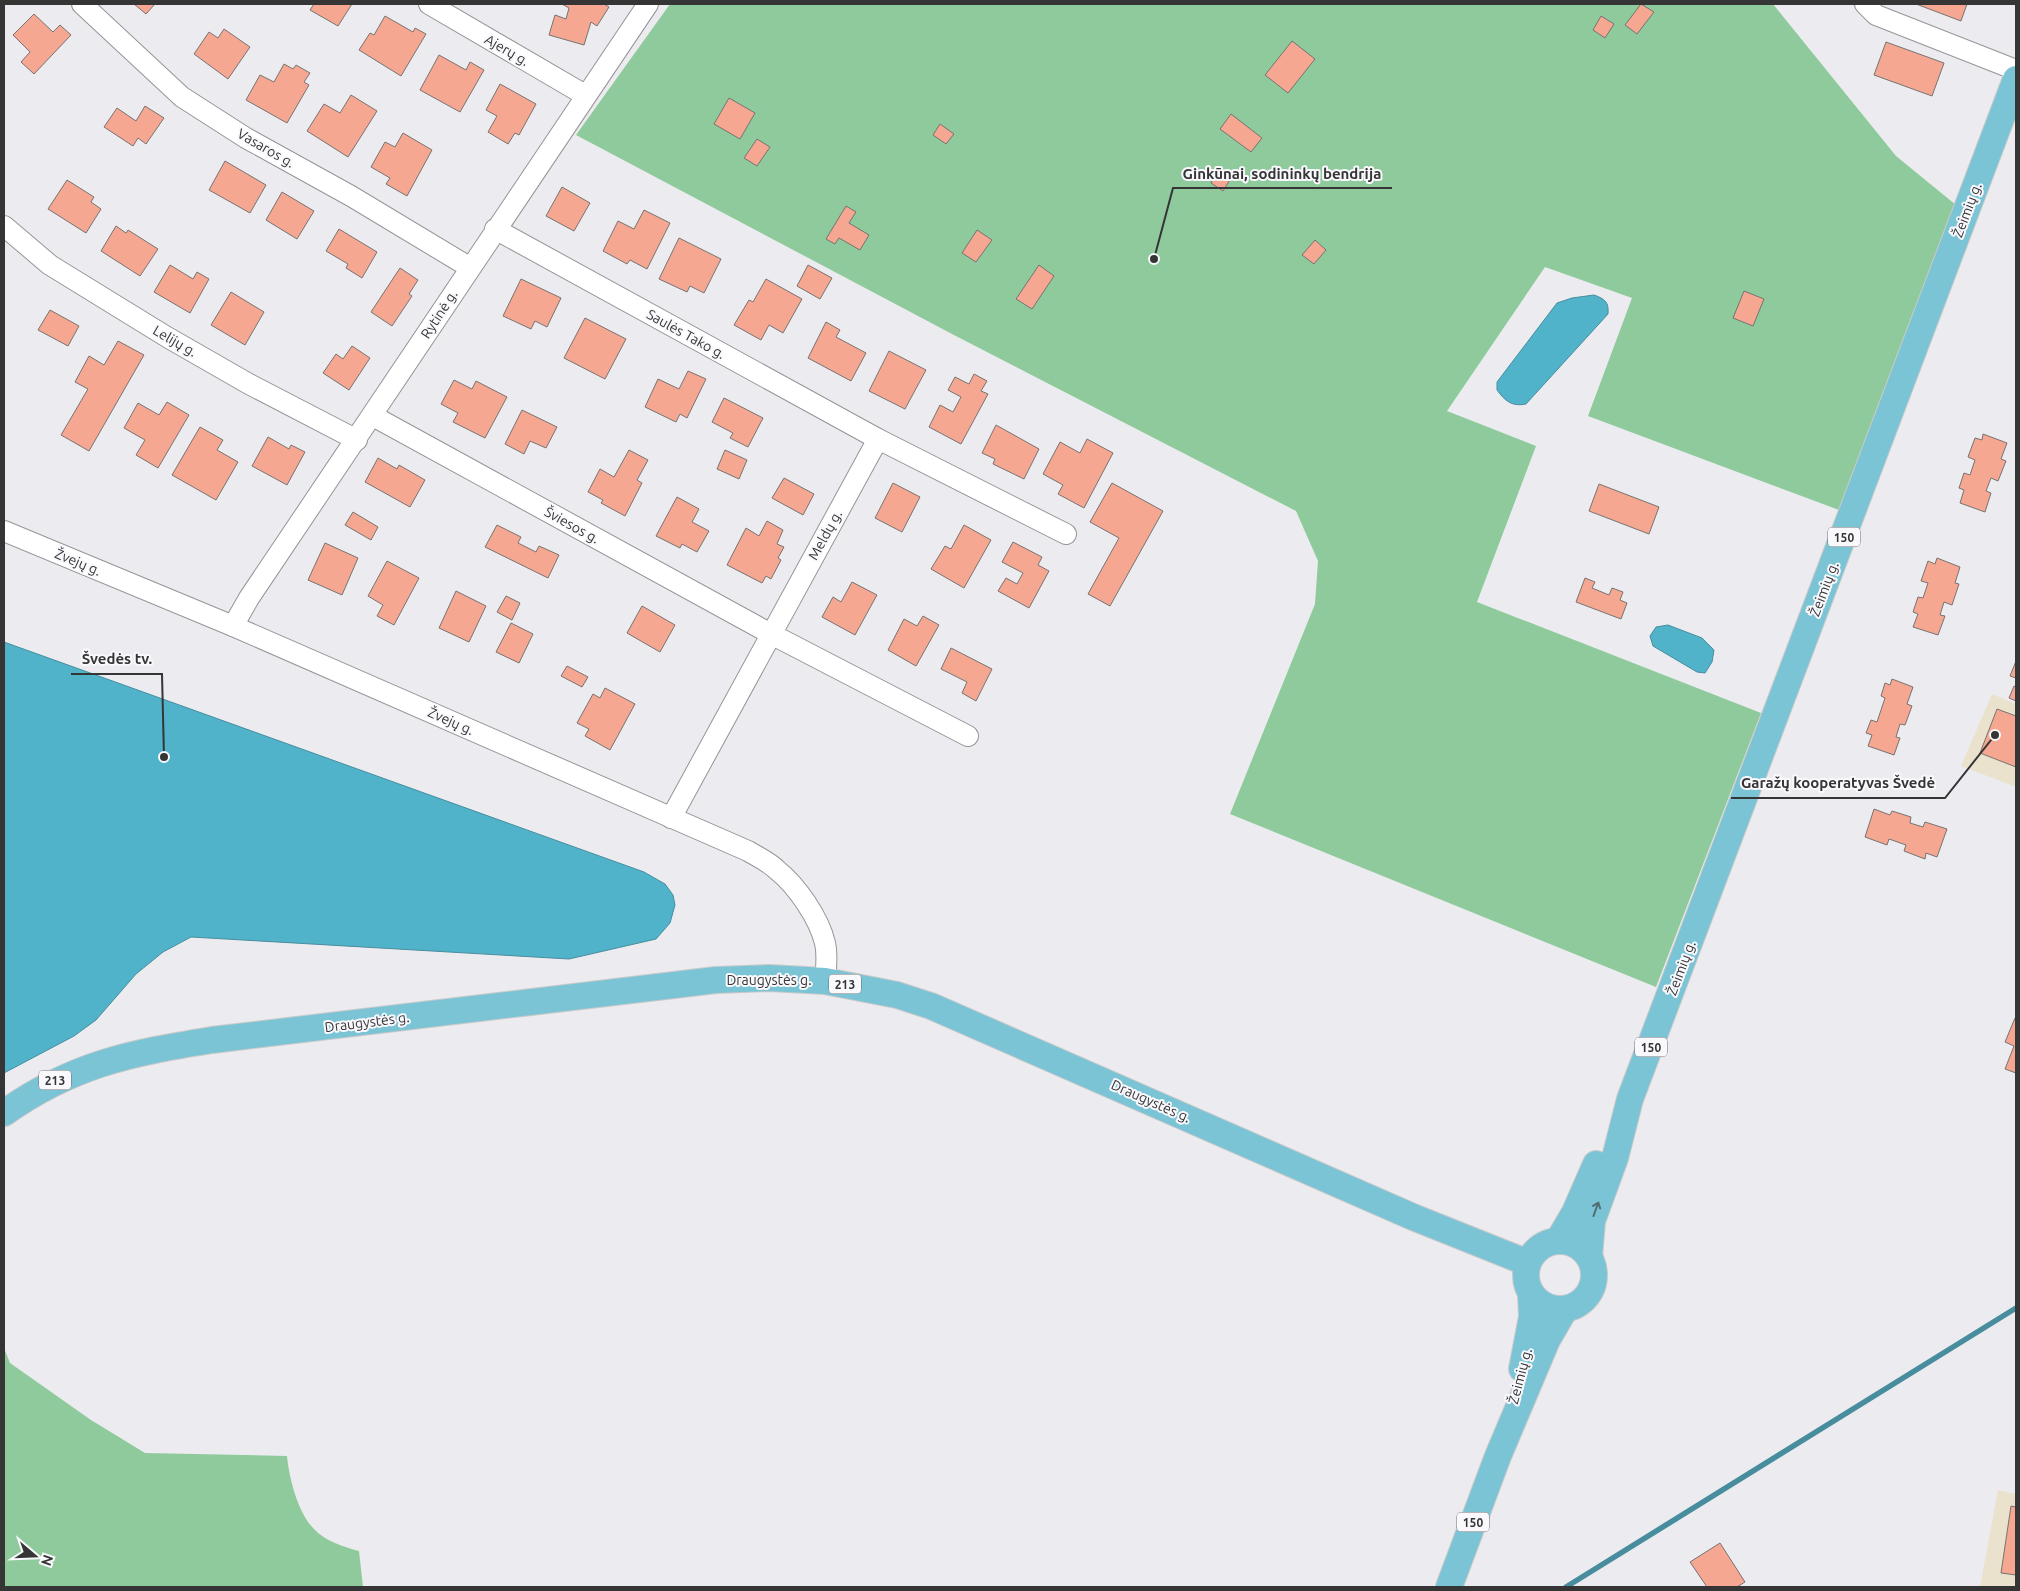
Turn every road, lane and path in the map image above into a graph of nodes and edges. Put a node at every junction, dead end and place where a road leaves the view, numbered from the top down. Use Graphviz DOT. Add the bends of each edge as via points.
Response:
graph roads {
  1 [pos="82,4"];
  2 [pos="429,4"];
  3 [pos="648,4"];
  4 [pos="1865,4"];
  5 [pos="2016,70"];
  6 [pos="2016,78"];
  7 [pos="585,95"];
  8 [pos="4,226"];
  9 [pos="495,229"];
  10 [pos="470,267"];
  11 [pos="373,416"];
  12 [pos="878,438"];
  13 [pos="357,440"];
  14 [pos="4,531"];
  15 [pos="1066,534"];
  16 [pos="233,626"];
  17 [pos="771,634"];
  18 [pos="968,736"];
  19 [pos="670,818"];
  20 [pos="825,981"];
  21 [pos="1630,1099"];
  22 [pos="4,1113"];
  23 [pos="1558,1241"];
  24 [pos="1589,1257"];
  25 [pos="1528,1263"];
  26 [pos="1531,1294"];
  27 [pos="1565,1309"];
  28 [pos="1498,1456"];
  29 [pos="1449,1587"];
  1 -- 10 [label="street, Vasaros g." via="182,97 246,138"];
  2 -- 7 [label="street, Ajerų g."];
  3 -- 7 [label="street, Rytinė g."];
  4 -- 5 [label="street" via="1876,16"];
  6 -- 21 [label="main road, Žeimių g. / 150"];
  7 -- 9 [label="street, Rytinė g."];
  8 -- 13 [label="street, Lelijų g." via="50,265 167,337"];
  9 -- 10 [label="street, Rytinė g."];
  9 -- 12 [label="street, Saulės Tako g."];
  10 -- 11 [label="street, Rytinė g."];
  11 -- 13 [label="street, Rytinė g."];
  11 -- 17 [label="street, Šviesos g."];
  12 -- 15 [label="street"];
  12 -- 17 [label="street, Meldų g."];
  13 -- 16 [label="street, Rytinė g."];
  14 -- 16 [label="street, Žvejų g."];
  16 -- 19 [label="street, Žvejų g."];
  17 -- 18 [label="street, Šviesos g."];
  17 -- 19 [label="street, Meldų g."];
  19 -- 20 [label="street, Žvejų g." via="748,851 777,869 792,884 815,920 824,942 827,960"];
  20 -- 22 [label="main road, Draugystės g. / 213" via="769,978 661,986 212,1040 112,1059 76,1071 51,1082"];
  20 -- 25 [label="main road, Draugystės g. / 213" via="897,995 939,1010 1413,1217"];
  21 -- 23 [label="main road, Žeimių g."];
  24 -- 21 [label="main road, Žeimių g., one-way" via="1592,1221 1615,1158"];
  23 -- 24 [label="main road" via="1576,1244"];
  23 -- 25 [label="main road" via="1540,1247"];
  24 -- 27 [label="main road" via="1594,1279 1591,1290 1585,1299"];
  25 -- 26 [label="main road" via="1526,1284"];
  26 -- 27 [label="main road" via="1546,1307"];
  26 -- 28 [label="main road, Žeimių g." via="1529,1343"];
  27 -- 28 [label="main road, Žeimių g." via="1548,1340"];
  28 -- 29 [label="main road, Žeimių g. / 150"];
}
